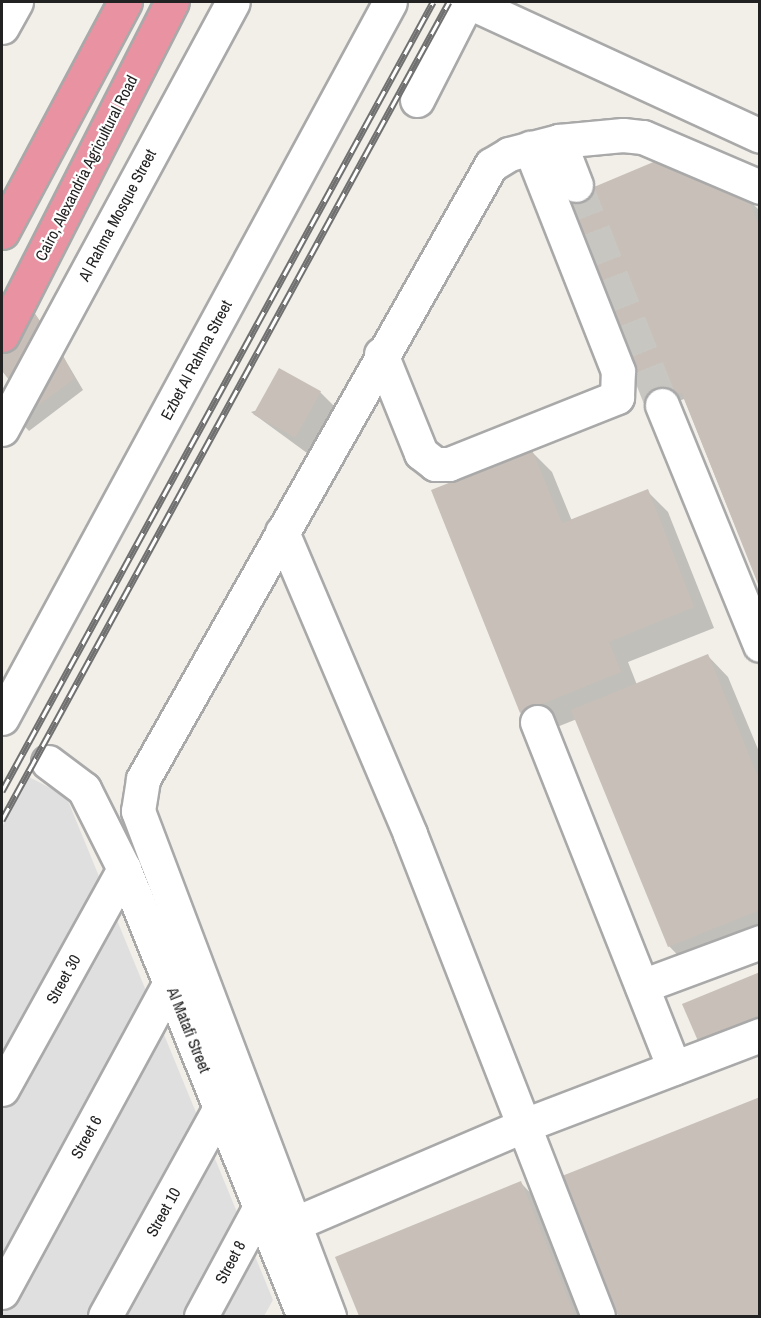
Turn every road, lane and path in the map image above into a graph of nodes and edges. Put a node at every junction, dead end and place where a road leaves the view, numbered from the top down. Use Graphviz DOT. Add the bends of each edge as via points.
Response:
graph roads {
  1 [pos="16,2"];
  2 [pos="125,2"];
  3 [pos="172,2"];
  4 [pos="233,2"];
  5 [pos="390,2"];
  6 [pos="468,2"];
  7 [pos="2,27"];
  8 [pos="417,100"];
  9 [pos="759,136"];
  10 [pos="544,145"];
  11 [pos="576,185"];
  12 [pos="759,187"];
  13 [pos="2,232"];
  14 [pos="2,335"];
  15 [pos="381,354"];
  16 [pos="662,405"];
  17 [pos="2,429"];
  18 [pos="282,532"];
  19 [pos="759,645"];
  20 [pos="2,718"];
  21 [pos="537,722"];
  22 [pos="48,762"];
  23 [pos="124,869"];
  24 [pos="759,942"];
  25 [pos="170,983"];
  26 [pos="642,986"];
  27 [pos="759,1035"];
  28 [pos="674,1068"];
  29 [pos="2,1089"];
  30 [pos="220,1108"];
  31 [pos="522,1126"];
  32 [pos="260,1207"];
  33 [pos="296,1223"];
  34 [pos="2,1292"];
  35 [pos="294,1310"];
  36 [pos="105,1317"];
  37 [pos="201,1317"];
  38 [pos="329,1317"];
  39 [pos="598,1317"];
  1 -- 7 [label="street"];
  2 -- 13 [label="highway"];
  3 -- 14 [label="highway, Cairo, Alexandria Agricultural Road"];
  4 -- 17 [label="street, Al Rahma Mosque Street"];
  5 -- 20 [label="street, Ezbet Al Rahma Street"];
  6 -- 8 [label="street"];
  6 -- 9 [label="street"];
  10 -- 11 [label="street"];
  10 -- 12 [label="street" via="604,134 644,137"];
  10 -- 15 [label="street" via="509,154 480,179"];
  10 -- 15 [label="street" via="618,371 617,397 449,464 435,464 422,453"];
  15 -- 18 [label="street"];
  16 -- 19 [label="street"];
  18 -- 31 [label="street" via="410,834"];
  18 -- 33 [label="street" via="143,779 138,811"];
  21 -- 26 [label="street"];
  22 -- 23 [label="street, Al Matafi Street" via="84,789"];
  23 -- 25 [label="street, Al Matafi Street"];
  23 -- 29 [label="street, Street 30"];
  24 -- 26 [label="street"];
  25 -- 30 [label="street, Al Matafi Street"];
  25 -- 34 [label="street, Street 6"];
  26 -- 28 [label="street"];
  27 -- 28 [label="street"];
  28 -- 31 [label="street"];
  30 -- 32 [label="street, Al Matafi Street"];
  30 -- 36 [label="street, Street 10"];
  31 -- 33 [label="street"];
  31 -- 39 [label="street"];
  32 -- 35 [label="street, Al Matafi Street"];
  32 -- 37 [label="street, Street 8"];
  33 -- 38 [label="street"];
}
